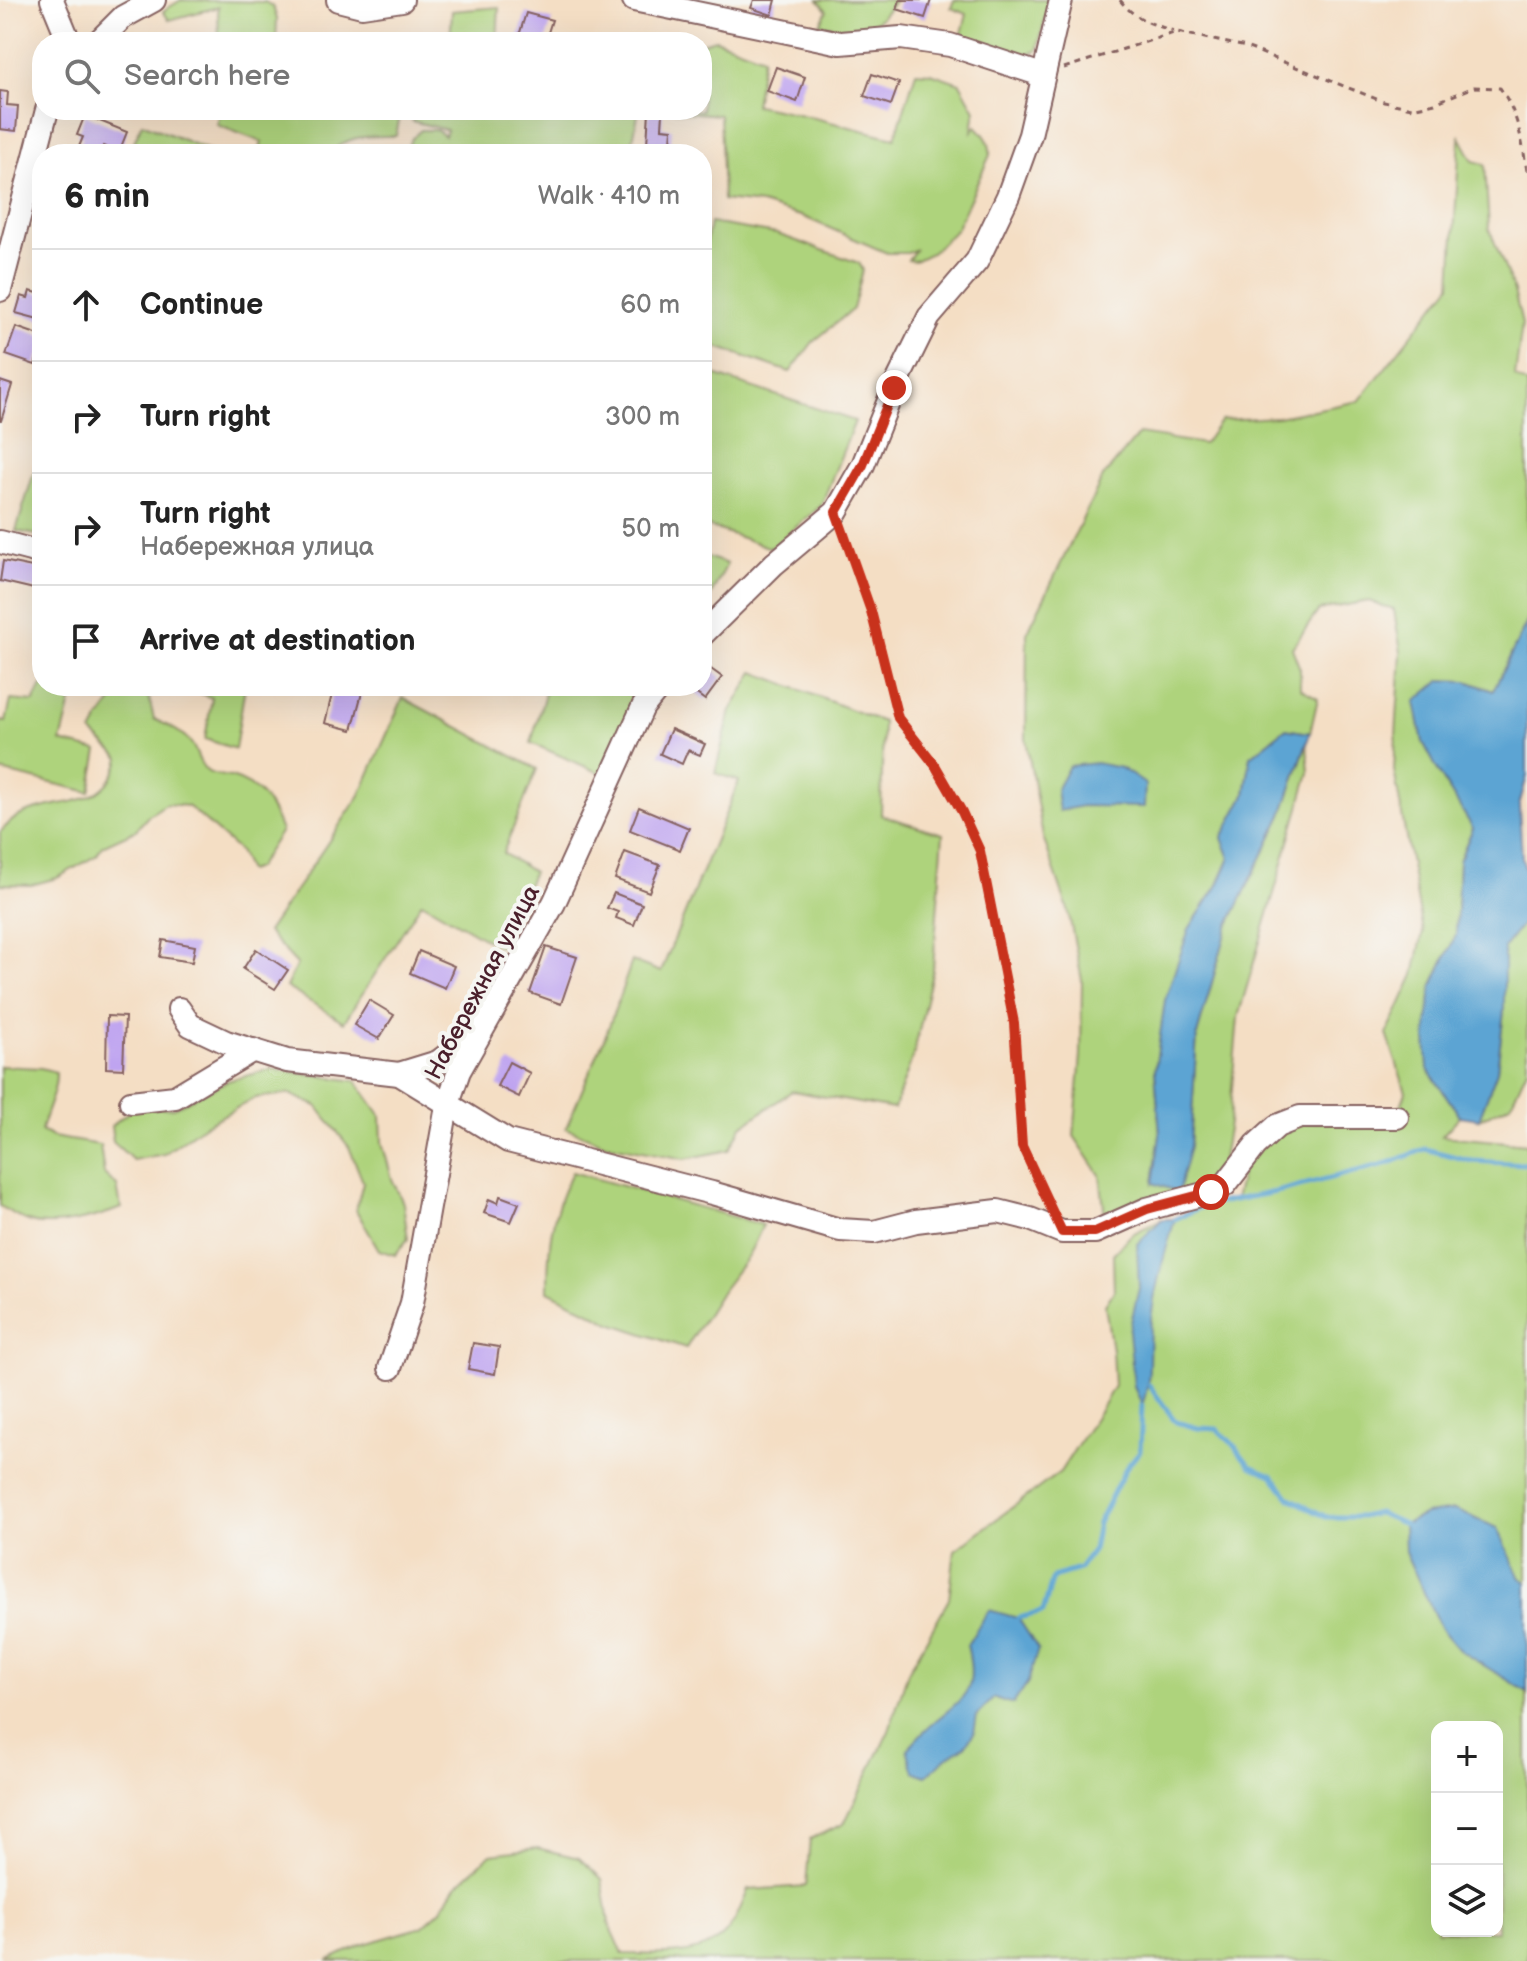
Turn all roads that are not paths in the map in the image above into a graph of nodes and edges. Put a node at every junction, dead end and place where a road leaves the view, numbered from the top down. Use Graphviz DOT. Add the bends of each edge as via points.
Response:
graph roads {
  1 [pos="52,0"];
  2 [pos="154,0"];
  3 [pos="338,0"];
  4 [pos="402,0"];
  5 [pos="634,0"];
  6 [pos="1061,0"];
  7 [pos="63,32"];
  8 [pos="108,32"];
  9 [pos="1042,75"];
  10 [pos="44,120"];
  11 [pos="38,144"];
  12 [pos="32,167"];
  13 [pos="0,290"];
  14 [pos="0,542"];
  15 [pos="32,550"];
  16 [pos="712,625"];
  17 [pos="652,696"];
  18 [pos="179,1009"];
  19 [pos="483,1027"];
  20 [pos="253,1050"];
  21 [pos="399,1074"];
  22 [pos="131,1102"];
  23 [pos="447,1106"];
  24 [pos="1397,1117"];
  25 [pos="390,1368"];
  1 -- 7 [label="street"];
  2 -- 8 [label="street"];
  3 -- 4 [label="street" via="362,6"];
  5 -- 9 [label="street" via="840,43 901,38 950,45"];
  6 -- 9 [label="street"];
  9 -- 16 [label="street" via="1030,135 1008,196 977,261 929,317 863,465 836,512"];
  10 -- 11 [label="street"];
  12 -- 13 [label="street"];
  14 -- 15 [label="street"];
  17 -- 19 [label="street, Набережная улица" via="554,903"];
  18 -- 20 [label="street" via="190,1025"];
  19 -- 21 [label="street" via="438,1062"];
  19 -- 23 [label="street, Набережная улица"];
  20 -- 21 [label="street" via="287,1061"];
  20 -- 22 [label="street" via="175,1097"];
  21 -- 23 [label="street"];
  23 -- 24 [label="street" via="508,1141 840,1230 874,1232 998,1211 1062,1232 1095,1232 1225,1185 1256,1145 1277,1126 1300,1117"];
  23 -- 25 [label="street, Набережная улица" via="412,1303"];
}
